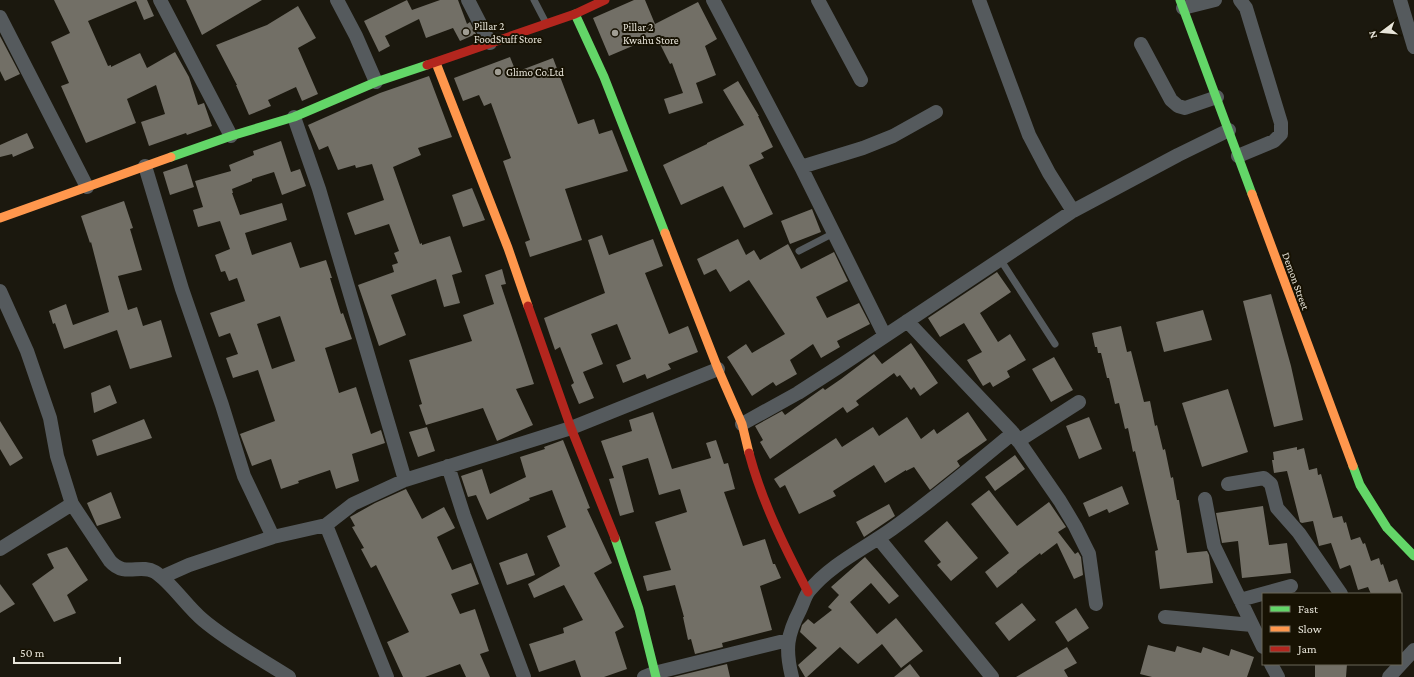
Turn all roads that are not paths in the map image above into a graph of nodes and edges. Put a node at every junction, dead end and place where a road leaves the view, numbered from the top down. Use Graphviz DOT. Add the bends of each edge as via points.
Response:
graph roads {
  1 [pos="160,0"];
  2 [pos="338,0"];
  3 [pos="468,0"];
  4 [pos="534,0"];
  5 [pos="605,0"];
  6 [pos="714,0"];
  7 [pos="818,0"];
  8 [pos="979,0"];
  9 [pos="1215,0"];
  10 [pos="1240,0"];
  11 [pos="1400,0"];
  12 [pos="1182,4"];
  13 [pos="575,14"];
  14 [pos="0,17"];
  15 [pos="546,24"];
  16 [pos="490,43"];
  17 [pos="1141,44"];
  18 [pos="1414,47"];
  19 [pos="436,63"];
  20 [pos="861,80"];
  21 [pos="376,82"];
  22 [pos="1217,97"];
  23 [pos="936,112"];
  24 [pos="294,117"];
  25 [pos="1229,130"];
  26 [pos="231,136"];
  27 [pos="1238,156"];
  28 [pos="145,166"];
  29 [pos="801,167"];
  30 [pos="86,187"];
  31 [pos="1073,211"];
  32 [pos="0,218"];
  33 [pos="834,233"];
  34 [pos="799,251"];
  35 [pos="1000,259"];
  36 [pos="0,291"];
  37 [pos="5,316"];
  38 [pos="907,320"];
  39 [pos="885,336"];
  40 [pos="1055,344"];
  41 [pos="718,369"];
  42 [pos="1079,402"];
  43 [pos="742,424"];
  44 [pos="571,428"];
  45 [pos="1015,437"];
  46 [pos="448,466"];
  47 [pos="405,480"];
  48 [pos="1228,484"];
  49 [pos="1204,499"];
  50 [pos="72,504"];
  51 [pos="326,525"];
  52 [pos="273,537"];
  53 [pos="879,539"];
  54 [pos="0,549"];
  55 [pos="1414,556"];
  56 [pos="162,577"];
  57 [pos="1291,586"];
  58 [pos="808,592"];
  59 [pos="1266,593"];
  60 [pos="1340,593"];
  61 [pos="1262,594"];
  62 [pos="1240,600"];
  63 [pos="1096,604"];
  64 [pos="1165,617"];
  65 [pos="1252,625"];
  66 [pos="788,640"];
  67 [pos="1262,645"];
  68 [pos="1414,650"];
  69 [pos="1402,660"];
  70 [pos="1272,665"];
  71 [pos="651,676"];
  72 [pos="290,677"];
  73 [pos="387,677"];
  74 [pos="524,677"];
  75 [pos="792,677"];
  76 [pos="992,677"];
  77 [pos="1278,677"];
  1 -- 26 [label="street"];
  2 -- 21 [label="street"];
  3 -- 16 [label="street"];
  4 -- 15 [label="lane"];
  5 -- 13 [label="street"];
  6 -- 29 [label="street"];
  7 -- 20 [label="street"];
  8 -- 31 [label="street" via="1029,135"];
  9 -- 12 [label="street"];
  10 -- 27 [label="street" via="1246,8 1281,123 1281,134 1274,141"];
  11 -- 18 [label="street"];
  12 -- 22 [label="street, Demon Street"];
  13 -- 15 [label="street"];
  13 -- 41 [label="street" via="604,77"];
  14 -- 30 [label="street"];
  15 -- 16 [label="street"];
  16 -- 19 [label="street"];
  17 -- 22 [label="street" via="1171,100 1178,106 1185,108"];
  19 -- 21 [label="street"];
  19 -- 44 [label="street" via="508,248"];
  21 -- 24 [label="street"];
  22 -- 25 [label="street, Demon Street"];
  23 -- 29 [label="street" via="893,136"];
  24 -- 26 [label="street"];
  24 -- 47 [label="street" via="319,189"];
  25 -- 27 [label="street, Demon Street"];
  25 -- 31 [label="street"];
  26 -- 28 [label="street"];
  27 -- 55 [label="street, Demon Street" via="1360,485 1387,528"];
  28 -- 30 [label="street"];
  28 -- 52 [label="street" via="182,289 244,476"];
  29 -- 33 [label="street"];
  30 -- 32 [label="street"];
  31 -- 35 [label="street"];
  33 -- 34 [label="lane"];
  33 -- 39 [label="street"];
  35 -- 38 [label="street"];
  35 -- 40 [label="lane"];
  36 -- 37 [label="street"];
  37 -- 50 [label="street" via="27,351 50,418 57,456"];
  38 -- 39 [label="street"];
  38 -- 45 [label="street"];
  39 -- 43 [label="street" via="798,393"];
  41 -- 43 [label="street"];
  41 -- 44 [label="street"];
  42 -- 45 [label="street"];
  43 -- 58 [label="street" via="754,471 772,518"];
  44 -- 46 [label="street"];
  44 -- 71 [label="street" via="618,546 638,609"];
  45 -- 53 [label="street"];
  45 -- 63 [label="street" via="1075,526 1088,554"];
  46 -- 47 [label="street"];
  46 -- 74 [label="street"];
  47 -- 51 [label="street" via="353,504"];
  48 -- 60 [label="street" via="1264,478 1271,484 1277,508 1299,533"];
  49 -- 62 [label="street" via="1214,546"];
  50 -- 54 [label="street"];
  50 -- 56 [label="street" via="115,566 127,570 154,571"];
  51 -- 52 [label="street"];
  51 -- 73 [label="street"];
  52 -- 56 [label="street" via="189,565"];
  53 -- 58 [label="street" via="840,564"];
  53 -- 76 [label="street"];
  56 -- 72 [label="street" via="202,620"];
  57 -- 59 [label="street"];
  58 -- 66 [label="street"];
  61 -- 62 [label="street"];
  62 -- 65 [label="street"];
  64 -- 65 [label="street"];
  65 -- 67 [label="street"];
  66 -- 71 [label="street"];
  66 -- 75 [label="street"];
  68 -- 69 [label="street"];
  70 -- 77 [label="street"];
}
